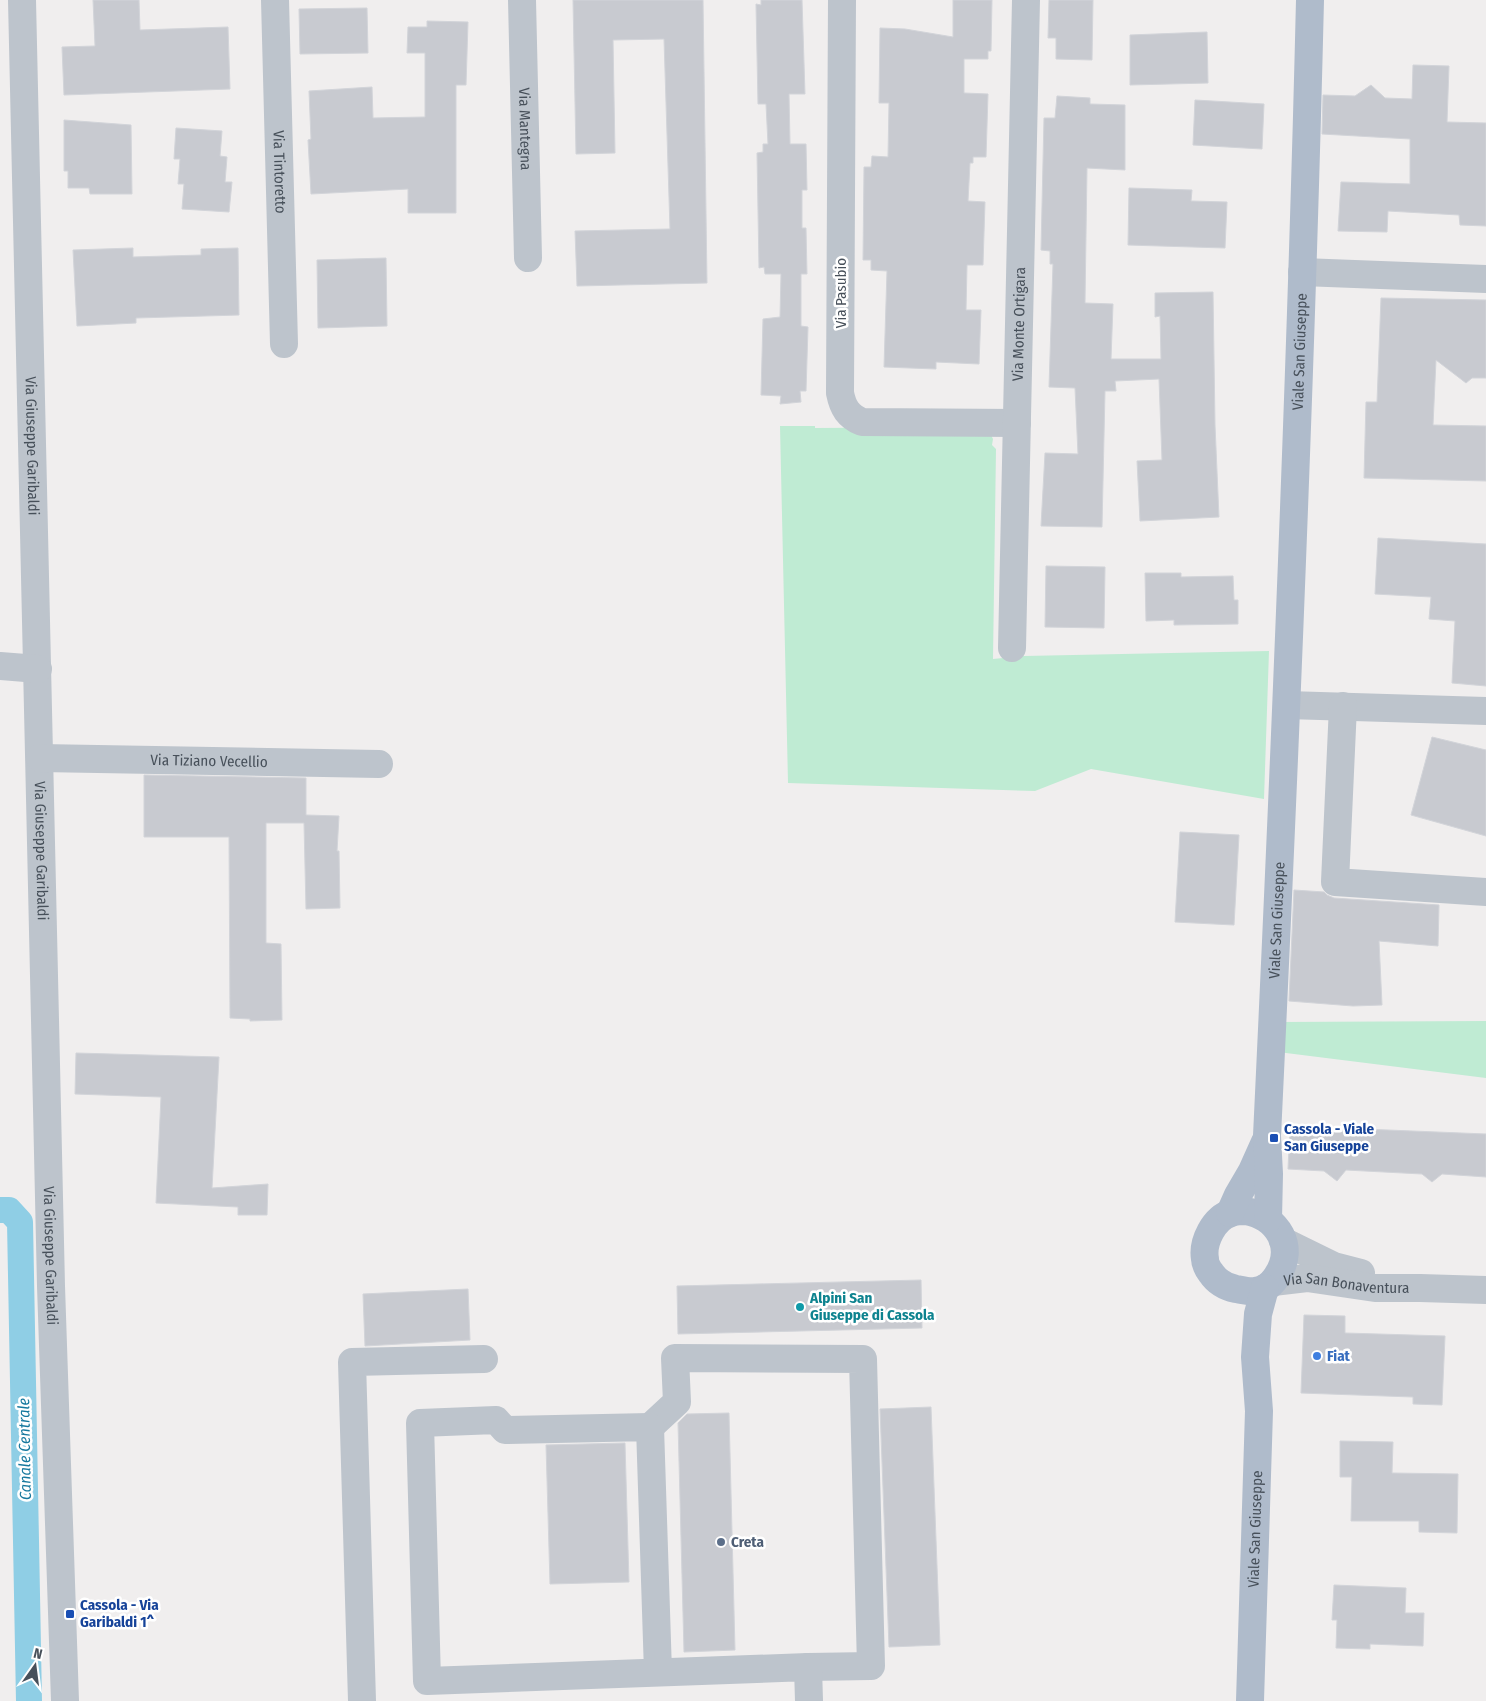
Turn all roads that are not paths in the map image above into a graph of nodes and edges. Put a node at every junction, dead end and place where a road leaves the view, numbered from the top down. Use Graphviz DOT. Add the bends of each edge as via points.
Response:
graph roads {
  1 [pos="22,0"];
  2 [pos="275,0"];
  3 [pos="522,0"];
  4 [pos="842,0"];
  5 [pos="1026,0"];
  6 [pos="1310,0"];
  7 [pos="12,73"];
  8 [pos="528,258"];
  9 [pos="1302,272"];
  10 [pos="1486,279"];
  11 [pos="284,344"];
  12 [pos="1017,423"];
  13 [pos="1012,648"];
  14 [pos="0,666"];
  15 [pos="38,669"];
  16 [pos="1287,705"];
  17 [pos="1343,706"];
  18 [pos="1486,711"];
  19 [pos="40,758"];
  20 [pos="379,764"];
  21 [pos="1486,892"];
  22 [pos="1267,1136"];
  23 [pos="1230,1213"];
  24 [pos="1268,1219"];
  25 [pos="1283,1241"];
  26 [pos="1269,1285"];
  27 [pos="1231,1288"];
  28 [pos="1420,1288"];
  29 [pos="1486,1290"];
  30 [pos="1255,1357"];
  31 [pos="484,1359"];
  32 [pos="650,1426"];
  33 [pos="808,1667"];
  34 [pos="658,1672"];
  35 [pos="65,1701"];
  36 [pos="362,1701"];
  37 [pos="809,1701"];
  38 [pos="1250,1701"];
  1 -- 7 [label="street, Via Giuseppe Garibaldi"];
  2 -- 11 [label="street, Via Tintoretto"];
  3 -- 8 [label="street, Via Mantegna"];
  4 -- 12 [label="street, Via Pasubio" via="842,403 852,417 862,422"];
  5 -- 12 [label="street, Via Monte Ortigara"];
  6 -- 9 [label="main road, Viale San Giuseppe"];
  7 -- 15 [label="street, Via Giuseppe Garibaldi"];
  9 -- 10 [label="street"];
  9 -- 16 [label="main road, Viale San Giuseppe"];
  12 -- 13 [label="street, Via Monte Ortigara"];
  14 -- 15 [label="street"];
  15 -- 19 [label="street, Via Giuseppe Garibaldi"];
  16 -- 17 [label="street"];
  16 -- 22 [label="main road, Viale San Giuseppe"];
  17 -- 18 [label="street"];
  17 -- 21 [label="street" via="1336,882"];
  19 -- 20 [label="street, Via Tiziano Vecellio"];
  19 -- 35 [label="street, Via Giuseppe Garibaldi" via="51,1286"];
  22 -- 23 [label="main road, Viale San Giuseppe"];
  22 -- 24 [label="main road, Viale San Giuseppe"];
  23 -- 24 [label="main road" via="1246,1210"];
  23 -- 27 [label="main road, Viale San Giuseppe" via="1212,1228 1204,1260 1214,1277"];
  24 -- 25 [label="main road"];
  25 -- 26 [label="main road, Viale San Giuseppe" via="1285,1249 1281,1270"];
  25 -- 28 [label="street, Via San Bonaventura" via="1334,1266"];
  26 -- 27 [label="main road" via="1255,1291"];
  26 -- 28 [label="street, Via San Bonaventura" via="1307,1278 1374,1288"];
  26 -- 30 [label="main road, Viale San Giuseppe" via="1258,1314"];
  27 -- 30 [label="main road, Viale San Giuseppe"];
  28 -- 29 [label="street, Via San Bonaventura"];
  30 -- 38 [label="main road, Viale San Giuseppe" via="1259,1411"];
  31 -- 36 [label="street" via="352,1362"];
  32 -- 33 [label="street" via="677,1402 674,1358 862,1359 871,1666"];
  32 -- 34 [label="street"];
  32 -- 34 [label="street" via="505,1430 496,1420 420,1423 427,1681"];
  33 -- 34 [label="street"];
  33 -- 37 [label="street"];
}
